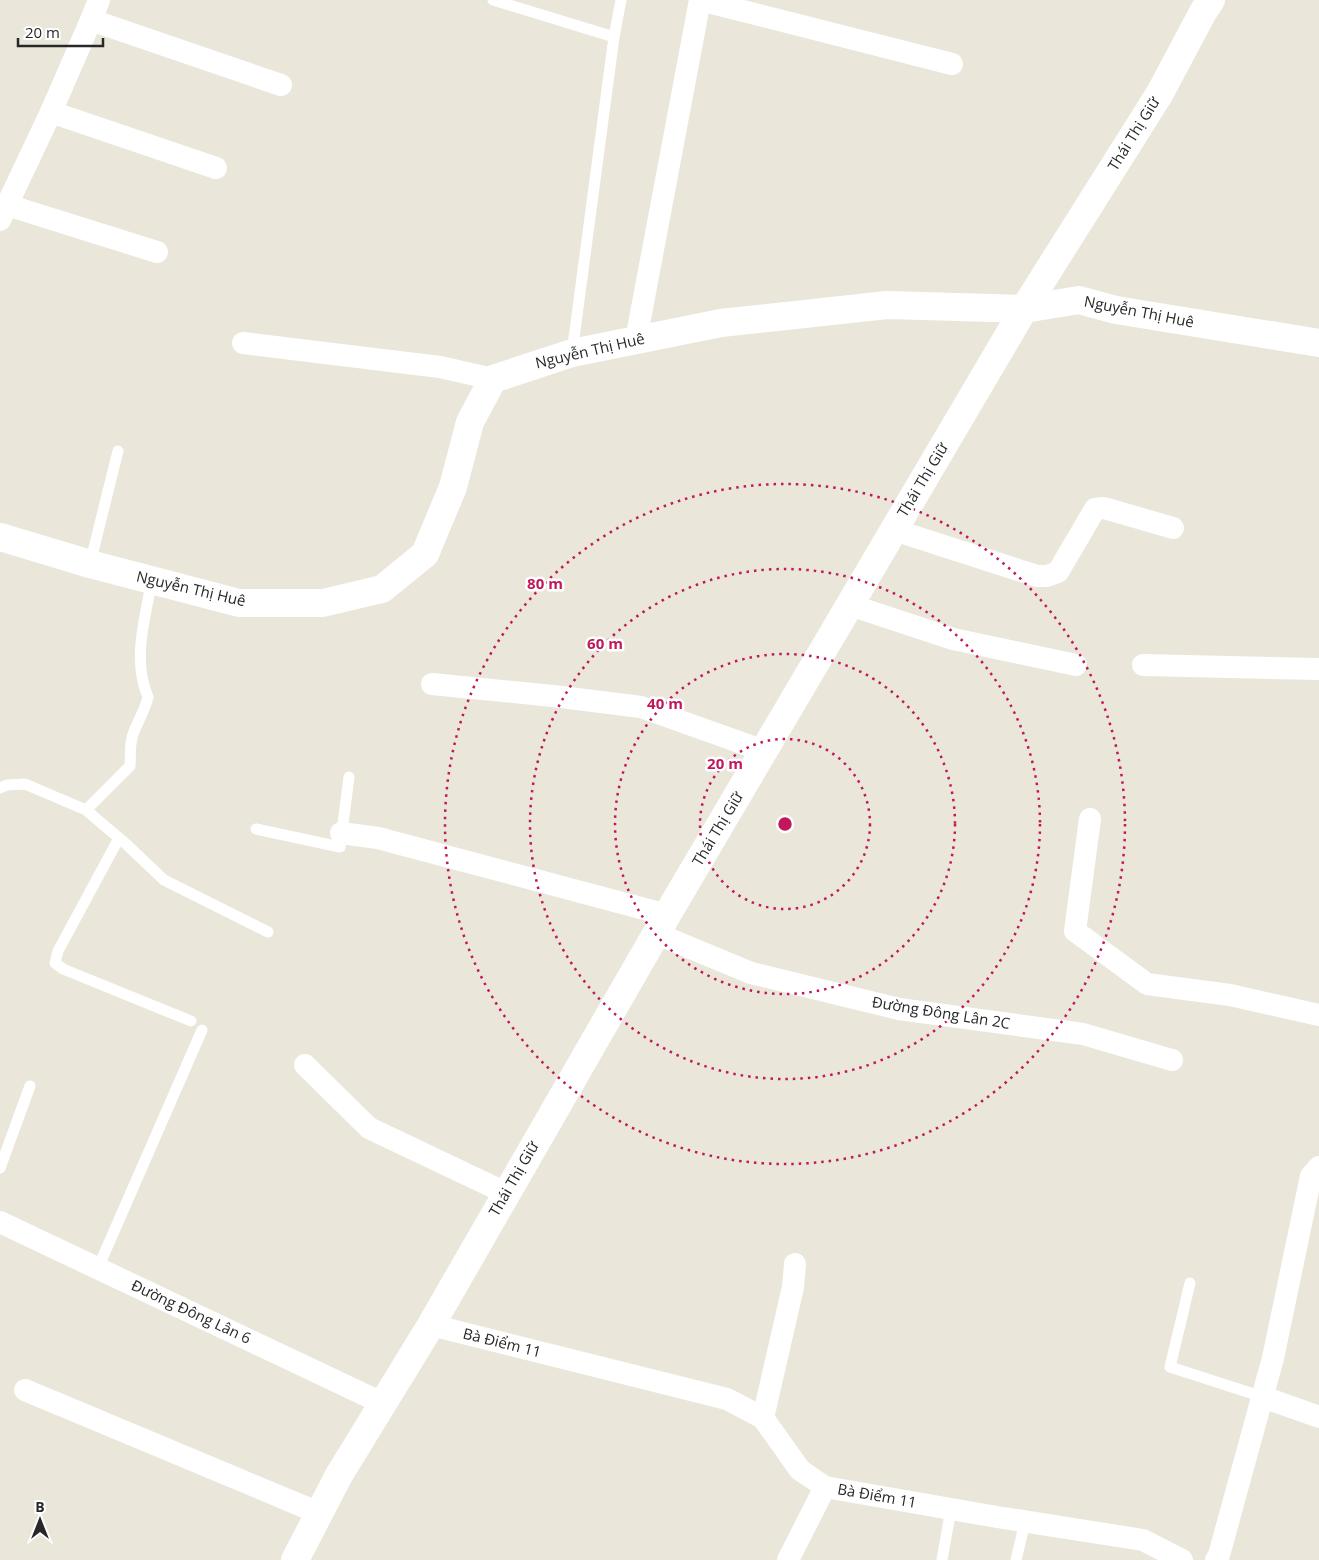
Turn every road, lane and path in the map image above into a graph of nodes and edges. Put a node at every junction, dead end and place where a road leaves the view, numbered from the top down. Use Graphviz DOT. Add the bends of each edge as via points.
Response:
graph roads {
  1 [pos="493,0"];
  2 [pos="621,0"];
  3 [pos="700,0"];
  4 [pos="1212,0"];
  5 [pos="95,10"];
  6 [pos="614,38"];
  7 [pos="952,64"];
  8 [pos="281,85"];
  9 [pos="51,112"];
  10 [pos="216,168"];
  11 [pos="4,213"];
  12 [pos="157,252"];
  13 [pos="1024,309"];
  14 [pos="636,340"];
  15 [pos="243,343"];
  16 [pos="1319,343"];
  17 [pos="572,353"];
  18 [pos="493,379"];
  19 [pos="118,451"];
  20 [pos="1173,528"];
  21 [pos="894,530"];
  22 [pos="0,537"];
  23 [pos="90,564"];
  24 [pos="152,580"];
  25 [pos="850,605"];
  26 [pos="1076,665"];
  27 [pos="1144,665"];
  28 [pos="1319,669"];
  29 [pos="432,684"];
  30 [pos="764,751"];
  31 [pos="349,778"];
  32 [pos="0,788"];
  33 [pos="86,810"];
  34 [pos="1090,819"];
  35 [pos="256,829"];
  36 [pos="341,833"];
  37 [pos="120,838"];
  38 [pos="662,924"];
  39 [pos="268,932"];
  40 [pos="1319,1014"];
  41 [pos="191,1021"];
  42 [pos="202,1030"];
  43 [pos="1172,1060"];
  44 [pos="304,1065"];
  45 [pos="30,1086"];
  46 [pos="1319,1167"];
  47 [pos="0,1168"];
  48 [pos="506,1193"];
  49 [pos="0,1222"];
  50 [pos="795,1264"];
  51 [pos="98,1268"];
  52 [pos="1190,1283"];
  53 [pos="431,1325"];
  54 [pos="25,1390"];
  55 [pos="1262,1397"];
  56 [pos="382,1403"];
  57 [pos="1319,1417"];
  58 [pos="763,1418"];
  59 [pos="825,1487"];
  60 [pos="951,1510"];
  61 [pos="319,1513"];
  62 [pos="1025,1522"];
  63 [pos="295,1560"];
  64 [pos="788,1560"];
  65 [pos="942,1560"];
  66 [pos="1016,1560"];
  67 [pos="1182,1560"];
  68 [pos="1216,1560"];
  1 -- 6 [label="lane"];
  2 -- 6 [label="lane"];
  3 -- 7 [label="street"];
  3 -- 14 [label="street"];
  4 -- 13 [label="street, Thái Thị Giữ" via="1160,94"];
  5 -- 8 [label="street"];
  5 -- 9 [label="street"];
  6 -- 17 [label="lane"];
  9 -- 10 [label="street"];
  9 -- 11 [label="street"];
  11 -- 12 [label="street"];
  13 -- 14 [label="street, Nguyễn Thị Huê" via="887,305 721,324"];
  13 -- 16 [label="street, Nguyễn Thị Huê" via="1079,300 1116,310"];
  13 -- 21 [label="street, Thái Thị Giữ"];
  14 -- 17 [label="street, Nguyễn Thị Huê"];
  15 -- 18 [label="street" via="440,367"];
  17 -- 18 [label="street, Nguyễn Thị Huê"];
  18 -- 24 [label="street, Nguyễn Thị Huê" via="470,422 453,487 426,554 382,589 323,603 239,603"];
  19 -- 23 [label="lane"];
  20 -- 21 [label="street" via="1104,508 1095,509 1058,572 1047,576 1036,576"];
  21 -- 25 [label="street, Thái Thị Giữ"];
  22 -- 23 [label="street, Nguyễn Thị Huê"];
  23 -- 24 [label="street, Nguyễn Thị Huê"];
  24 -- 33 [label="lane" via="140,660 142,683 148,696 129,750 130,766"];
  25 -- 26 [label="street" via="953,639"];
  25 -- 30 [label="street, Thái Thị Giữ"];
  27 -- 28 [label="street"];
  29 -- 30 [label="street" via="641,707"];
  30 -- 38 [label="street, Thái Thị Giữ"];
  31 -- 36 [label="lane"];
  32 -- 33 [label="lane" via="7,784 25,784"];
  33 -- 37 [label="lane"];
  34 -- 40 [label="street" via="1075,931 1147,984 1230,995"];
  35 -- 36 [label="lane" via="340,847"];
  36 -- 38 [label="street, Đường Đông Lân 2C" via="378,838"];
  37 -- 39 [label="lane" via="164,880"];
  37 -- 41 [label="lane" via="58,951 55,963"];
  38 -- 43 [label="street, Đường Đông Lân 2C" via="750,973 899,1009 1084,1034"];
  38 -- 48 [label="street, Thái Thị Giữ"];
  42 -- 51 [label="lane"];
  44 -- 48 [label="street" via="369,1128"];
  45 -- 47 [label="lane"];
  46 -- 55 [label="street" via="1311,1176"];
  48 -- 53 [label="street, Thái Thị Giữ"];
  49 -- 51 [label="street, Đường Đông Lân 6"];
  50 -- 58 [label="street" via="793,1287"];
  51 -- 56 [label="street, Đường Đông Lân 6"];
  52 -- 55 [label="lane" via="1170,1367"];
  53 -- 56 [label="street, Thái Thị Giữ"];
  53 -- 58 [label="street, Bà Điểm 11" via="727,1399"];
  54 -- 61 [label="street"];
  55 -- 57 [label="street"];
  55 -- 68 [label="street"];
  56 -- 61 [label="street, Thái Thị Giữ"];
  58 -- 59 [label="street, Bà Điểm 11" via="800,1470"];
  59 -- 60 [label="street, Bà Điểm 11"];
  59 -- 64 [label="street"];
  60 -- 62 [label="street, Bà Điểm 11"];
  60 -- 65 [label="lane"];
  61 -- 63 [label="street, Thái Thị Giữ"];
  62 -- 66 [label="lane"];
  62 -- 67 [label="street, Bà Điểm 11" via="1143,1540"];
}
